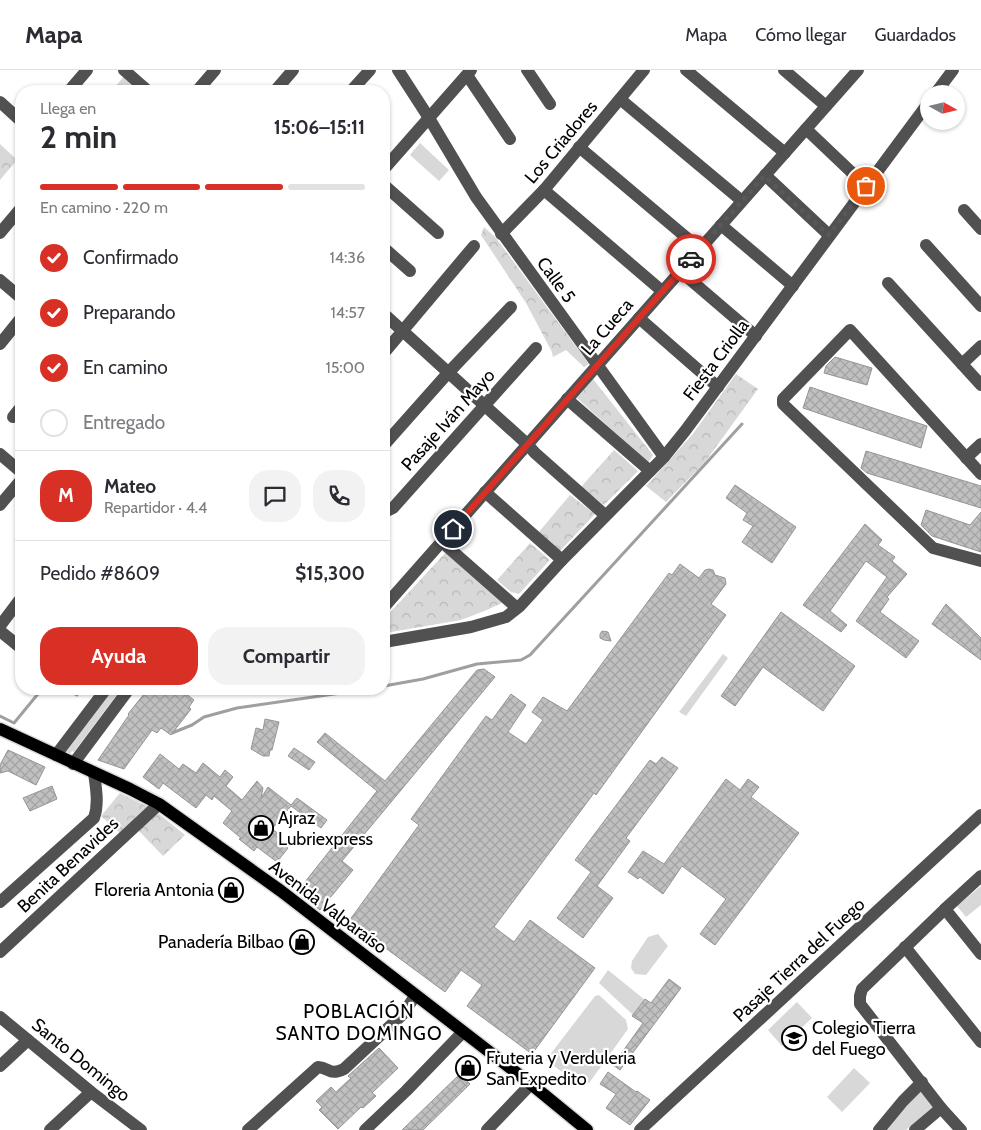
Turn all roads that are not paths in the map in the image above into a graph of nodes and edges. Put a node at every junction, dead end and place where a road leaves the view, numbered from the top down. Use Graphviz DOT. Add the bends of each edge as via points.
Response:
graph roads {
  1 [pos="87,70"];
  2 [pos="215,70"];
  3 [pos="293,70"];
  4 [pos="370,70"];
  5 [pos="398,70"];
  6 [pos="527,70"];
  7 [pos="644,70"];
  8 [pos="686,70"];
  9 [pos="784,70"];
  10 [pos="858,70"];
  11 [pos="953,70"];
  12 [pos="130,72"];
  13 [pos="469,73"];
  14 [pos="74,85"];
  15 [pos="142,85"];
  16 [pos="202,85"];
  17 [pos="280,85"];
  18 [pos="356,85"];
  19 [pos="942,85"];
  20 [pos="620,99"];
  21 [pos="0,102"];
  22 [pos="550,104"];
  23 [pos="826,106"];
  24 [pos="920,114"];
  25 [pos="15,116"];
  26 [pos="429,118"];
  27 [pos="806,129"];
  28 [pos="510,139"];
  29 [pos="580,148"];
  30 [pos="785,153"];
  31 [pos="390,162"];
  32 [pos="764,176"];
  33 [pos="866,186"];
  34 [pos="390,190"];
  35 [pos="544,190"];
  36 [pos="742,201"];
  37 [pos="964,210"];
  38 [pos="15,215"];
  39 [pos="721,225"];
  40 [pos="981,229"];
  41 [pos="0,233"];
  42 [pos="438,233"];
  43 [pos="501,234"];
  44 [pos="829,235"];
  45 [pos="926,245"];
  46 [pos="474,246"];
  47 [pos="700,249"];
  48 [pos="390,254"];
  49 [pos="680,271"];
  50 [pos="410,272"];
  51 [pos="0,280"];
  52 [pos="888,283"];
  53 [pos="793,286"];
  54 [pos="662,291"];
  55 [pos="15,293"];
  56 [pos="981,306"];
  57 [pos="511,307"];
  58 [pos="639,318"];
  59 [pos="390,319"];
  60 [pos="15,325"];
  61 [pos="403,331"];
  62 [pos="756,336"];
  63 [pos="0,344"];
  64 [pos="390,346"];
  65 [pos="981,346"];
  66 [pos="536,348"];
  67 [pos="962,364"];
  68 [pos="597,366"];
  69 [pos="448,373"];
  70 [pos="981,385"];
  71 [pos="718,387"];
  72 [pos="568,399"];
  73 [pos="484,405"];
  74 [pos="390,438"];
  75 [pos="527,444"];
  76 [pos="981,444"];
  77 [pos="0,454"];
  78 [pos="664,457"];
  79 [pos="966,458"];
  80 [pos="15,467"];
  81 [pos="650,471"];
  82 [pos="981,474"];
  83 [pos="15,487"];
  84 [pos="485,492"];
  85 [pos="0,505"];
  86 [pos="390,509"];
  87 [pos="606,515"];
  88 [pos="442,542"];
  89 [pos="562,560"];
  90 [pos="981,561"];
  91 [pos="390,598"];
  92 [pos="15,606"];
  93 [pos="517,608"];
  94 [pos="0,626"];
  95 [pos="0,631"];
  96 [pos="390,640"];
  97 [pos="15,643"];
  98 [pos="102,695"];
  99 [pos="125,695"];
  100 [pos="0,730"];
  101 [pos="56,756"];
  102 [pos="73,764"];
  103 [pos="94,773"];
  104 [pos="159,804"];
  105 [pos="981,815"];
  106 [pos="981,876"];
  107 [pos="0,902"];
  108 [pos="945,909"];
  109 [pos="905,948"];
  110 [pos="0,952"];
  111 [pos="981,954"];
  112 [pos="415,996"];
  113 [pos="0,1017"];
  114 [pos="463,1032"];
  115 [pos="28,1040"];
  116 [pos="981,1042"];
  117 [pos="0,1066"];
  118 [pos="922,1082"];
  119 [pos="531,1084"];
  120 [pos="91,1092"];
  121 [pos="941,1108"];
  122 [pos="50,1130"];
  123 [pos="140,1130"];
  124 [pos="248,1130"];
  125 [pos="365,1130"];
  126 [pos="487,1130"];
  127 [pos="588,1130"];
  128 [pos="640,1130"];
  129 [pos="878,1130"];
  130 [pos="915,1130"];
  131 [pos="961,1130"];
  1 -- 14 [label="street"];
  2 -- 16 [label="street"];
  3 -- 17 [label="street"];
  4 -- 18 [label="street"];
  5 -- 26 [label="street, Calle 5"];
  6 -- 22 [label="street"];
  7 -- 20 [label="street, Los Criadores"];
  8 -- 30 [label="street"];
  9 -- 23 [label="street"];
  10 -- 23 [label="street, La Cueca"];
  11 -- 19 [label="street"];
  12 -- 15 [label="street"];
  13 -- 26 [label="street"];
  13 -- 28 [label="street"];
  20 -- 29 [label="street, Los Criadores"];
  20 -- 36 [label="street"];
  21 -- 25 [label="street"];
  23 -- 27 [label="street, La Cueca"];
  24 -- 33 [label="street, Fiesta Criolla"];
  26 -- 31 [label="street"];
  26 -- 43 [label="street, Calle 5"];
  27 -- 30 [label="street, La Cueca"];
  27 -- 33 [label="street"];
  29 -- 35 [label="street, Los Criadores"];
  29 -- 47 [label="street"];
  30 -- 32 [label="street, La Cueca"];
  32 -- 36 [label="street, La Cueca"];
  32 -- 44 [label="street"];
  33 -- 44 [label="street, Fiesta Criolla"];
  34 -- 42 [label="street"];
  35 -- 43 [label="street, Los Criadores"];
  35 -- 54 [label="street"];
  36 -- 39 [label="street, La Cueca"];
  37 -- 40 [label="street"];
  38 -- 41 [label="street"];
  39 -- 47 [label="street, La Cueca"];
  39 -- 53 [label="street"];
  43 -- 68 [label="street, Calle 5"];
  44 -- 53 [label="street, Fiesta Criolla"];
  45 -- 56 [label="street"];
  46 -- 61 [label="street"];
  47 -- 49 [label="street, La Cueca"];
  48 -- 50 [label="street"];
  49 -- 54 [label="street, La Cueca"];
  49 -- 62 [label="street"];
  51 -- 55 [label="street"];
  52 -- 67 [label="street"];
  53 -- 62 [label="street, Fiesta Criolla"];
  54 -- 58 [label="street, La Cueca"];
  57 -- 69 [label="street"];
  58 -- 68 [label="street, La Cueca"];
  58 -- 71 [label="street"];
  59 -- 61 [label="street"];
  60 -- 63 [label="street"];
  61 -- 64 [label="street"];
  61 -- 69 [label="street"];
  62 -- 71 [label="street, Fiesta Criolla"];
  65 -- 67 [label="street"];
  66 -- 73 [label="street, Pasaje Iván Mayo"];
  67 -- 70 [label="street"];
  68 -- 72 [label="street, La Cueca"];
  68 -- 78 [label="street, Calle 5"];
  69 -- 73 [label="street"];
  69 -- 74 [label="street"];
  71 -- 78 [label="street, Fiesta Criolla"];
  72 -- 75 [label="street, La Cueca"];
  72 -- 81 [label="street"];
  73 -- 75 [label="street"];
  73 -- 86 [label="street, Pasaje Iván Mayo"];
  75 -- 84 [label="street, La Cueca"];
  75 -- 87 [label="street"];
  76 -- 79 [label="street"];
  77 -- 80 [label="street"];
  78 -- 81 [label="street, Fiesta Criolla"];
  79 -- 82 [label="street"];
  79 -- 90 [label="street" via="850,330 783,399 783,404 933,548"];
  81 -- 87 [label="street, Fiesta Criolla"];
  83 -- 85 [label="street"];
  84 -- 88 [label="street, La Cueca"];
  84 -- 89 [label="street"];
  87 -- 89 [label="street, Fiesta Criolla"];
  88 -- 91 [label="street, La Cueca"];
  88 -- 93 [label="street"];
  89 -- 93 [label="street, Fiesta Criolla"];
  92 -- 94 [label="street"];
  93 -- 96 [label="street, Fiesta Criolla" via="506,617 471,628"];
  95 -- 97 [label="street"];
  98 -- 101 [label="street"];
  99 -- 102 [label="street"];
  100 -- 101 [label="main road, Avenida Valparaíso"];
  101 -- 102 [label="main road, Avenida Valparaíso"];
  102 -- 103 [label="main road, Avenida Valparaíso"];
  103 -- 104 [label="main road, Avenida Valparaíso"];
  103 -- 107 [label="street" via="94,818"];
  104 -- 110 [label="street, Benita Benavides"];
  104 -- 112 [label="main road, Avenida Valparaíso"];
  105 -- 128 [label="street, Pasaje Tierra del Fuego"];
  106 -- 108 [label="street"];
  108 -- 109 [label="street"];
  108 -- 111 [label="street"];
  109 -- 116 [label="street"];
  109 -- 118 [label="street" via="862,989 860,1004"];
  112 -- 114 [label="main road, Avenida Valparaíso"];
  112 -- 124 [label="street" via="403,1014 344,1069 336,1073 318,1067"];
  113 -- 115 [label="street, Santo Domingo"];
  114 -- 119 [label="main road, Avenida Valparaíso"];
  114 -- 125 [label="street"];
  115 -- 117 [label="street"];
  115 -- 120 [label="street, Santo Domingo"];
  118 -- 121 [label="street"];
  118 -- 129 [label="street"];
  119 -- 126 [label="street"];
  119 -- 127 [label="main road, Avenida Valparaíso"];
  120 -- 122 [label="street"];
  120 -- 123 [label="street, Santo Domingo"];
  121 -- 130 [label="street"];
  121 -- 131 [label="street"];
}
